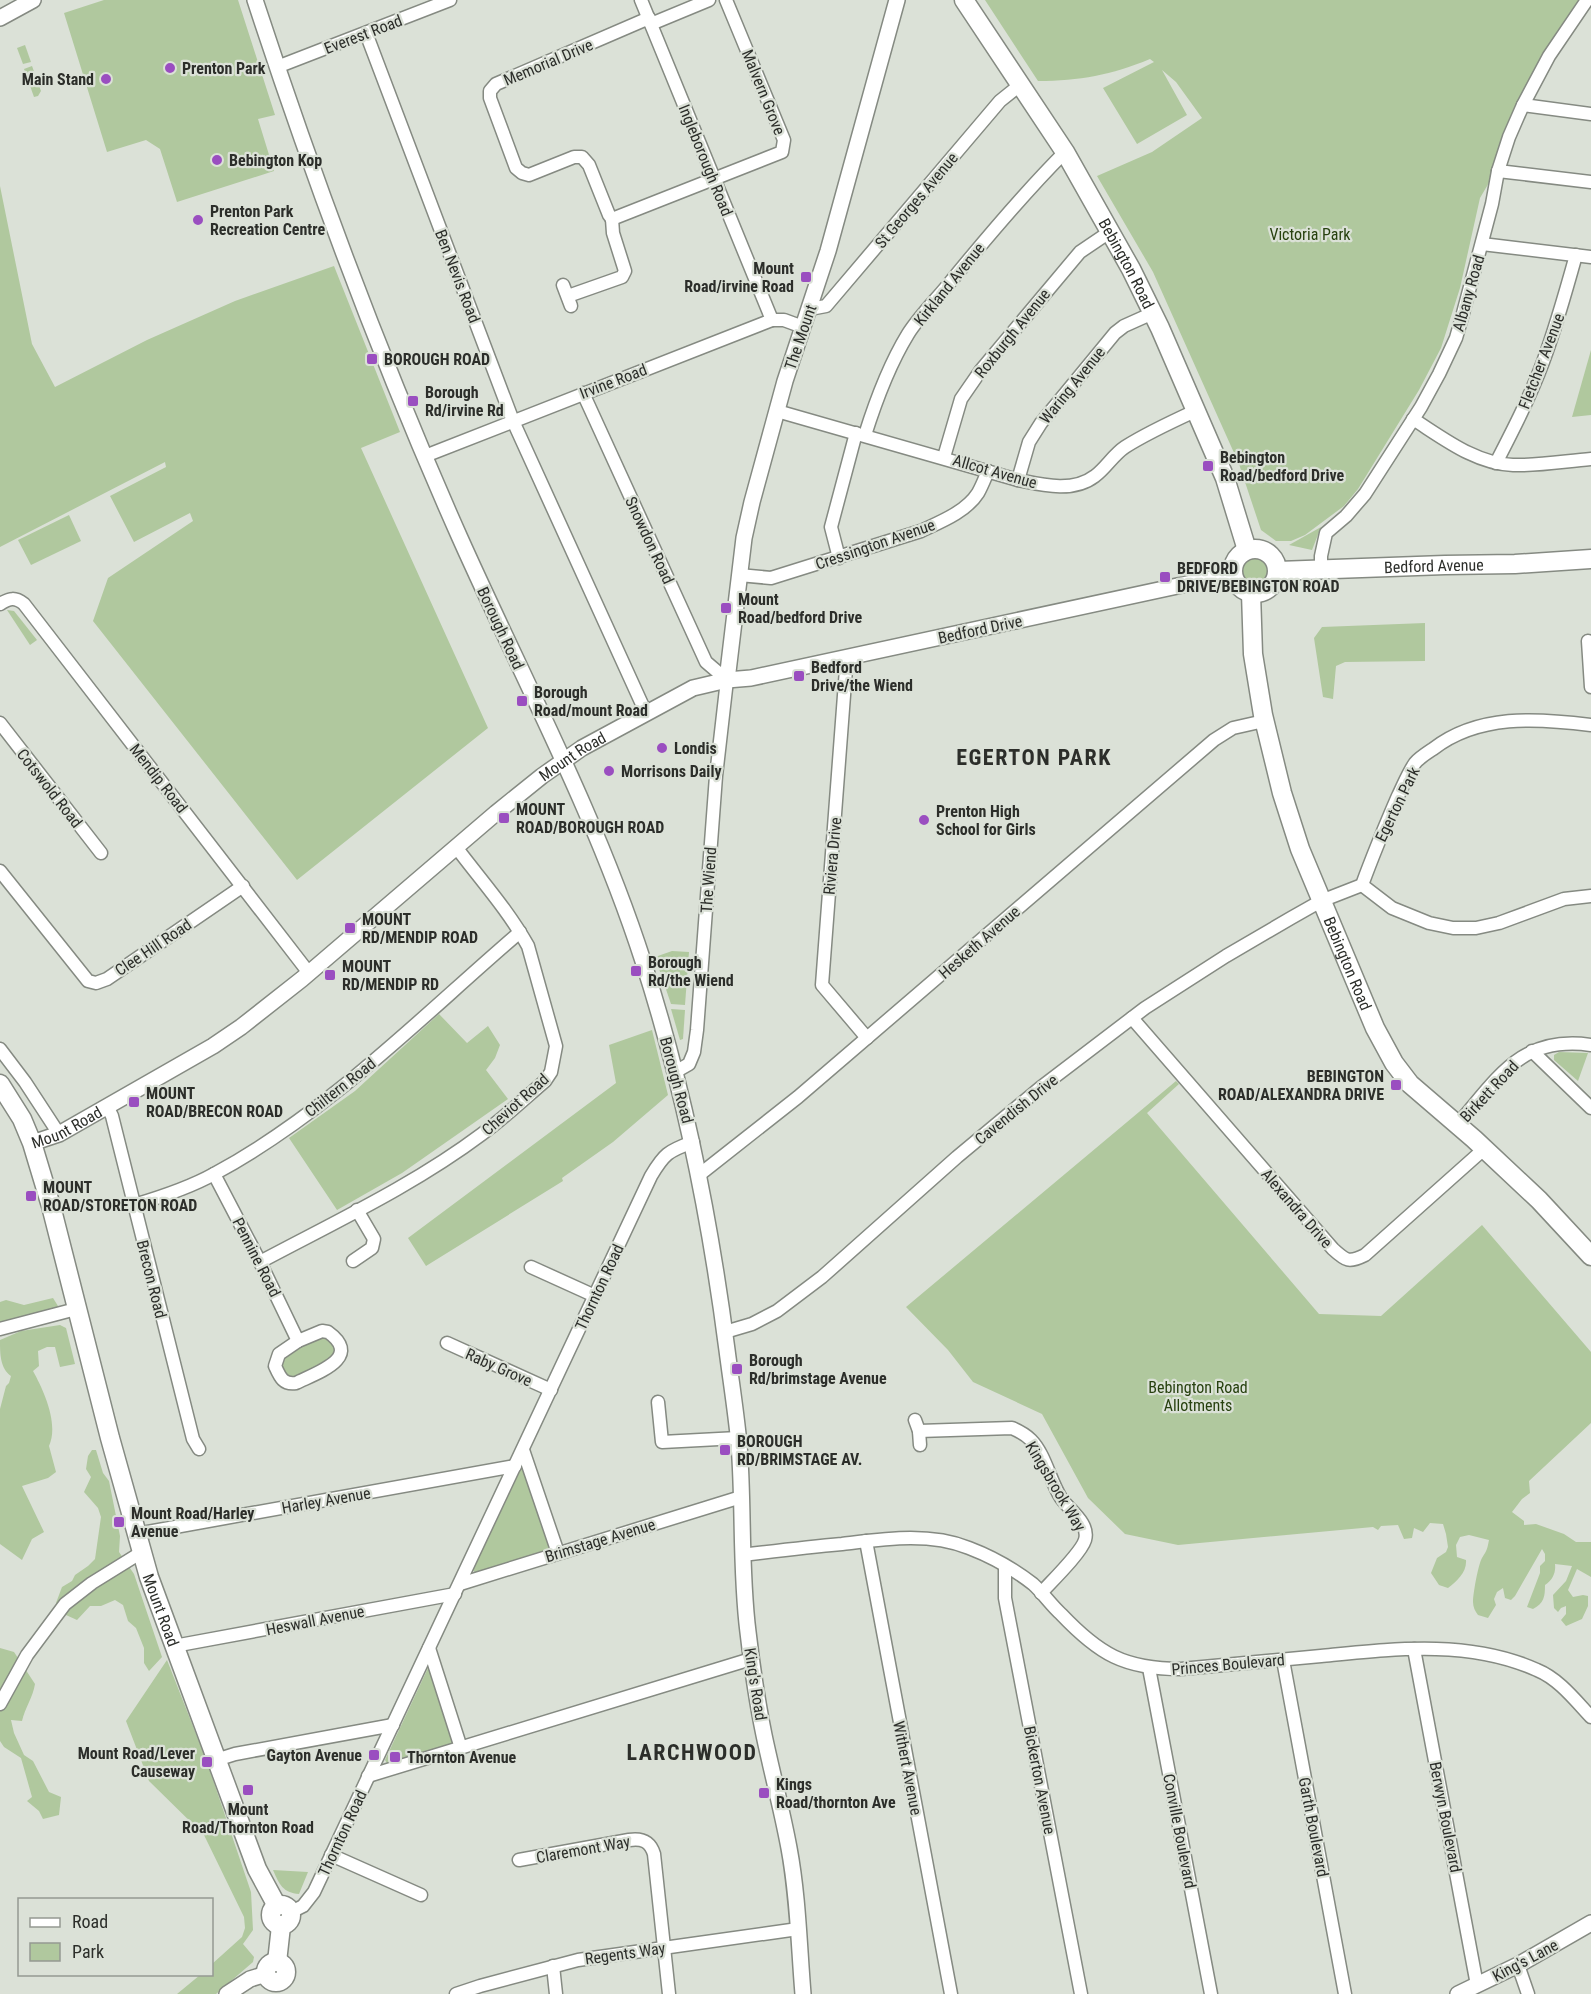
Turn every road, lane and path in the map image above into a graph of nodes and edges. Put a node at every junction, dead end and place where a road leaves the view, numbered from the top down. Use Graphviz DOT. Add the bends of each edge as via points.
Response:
graph roads {
  1 [pos="255,0"];
  2 [pos="450,0"];
  3 [pos="641,0"];
  4 [pos="709,0"];
  5 [pos="726,0"];
  6 [pos="897,0"];
  7 [pos="964,0"];
  8 [pos="1587,0"];
  9 [pos="26,2"];
  10 [pos="0,18"];
  11 [pos="650,21"];
  12 [pos="366,33"];
  13 [pos="277,67"];
  14 [pos="1020,85"];
  15 [pos="1522,105"];
  16 [pos="1591,114"];
  17 [pos="1065,152"];
  18 [pos="1498,171"];
  19 [pos="714,179"];
  20 [pos="1591,183"];
  21 [pos="612,219"];
  22 [pos="1111,231"];
  23 [pos="1482,244"];
  24 [pos="1576,255"];
  25 [pos="1591,258"];
  26 [pos="568,296"];
  27 [pos="810,309"];
  28 [pos="1153,313"];
  29 [pos="772,320"];
  30 [pos="803,327"];
  31 [pos="583,393"];
  32 [pos="777,411"];
  33 [pos="1196,411"];
  34 [pos="1413,419"];
  35 [pos="513,421"];
  36 [pos="861,434"];
  37 [pos="425,456"];
  38 [pos="944,457"];
  39 [pos="1591,459"];
  40 [pos="1496,463"];
  41 [pos="988,471"];
  42 [pos="1018,480"];
  43 [pos="1247,550"];
  44 [pos="839,558"];
  45 [pos="1591,559"];
  46 [pos="1321,569"];
  47 [pos="1278,572"];
  48 [pos="1233,574"];
  49 [pos="740,575"];
  50 [pos="1251,593"];
  51 [pos="0,604"];
  52 [pos="1588,641"];
  53 [pos="844,658"];
  54 [pos="727,680"];
  55 [pos="1591,687"];
  56 [pos="646,713"];
  57 [pos="1264,721"];
  58 [pos="0,723"];
  59 [pos="1591,725"];
  60 [pos="563,761"];
  61 [pos="456,847"];
  62 [pos="101,853"];
  63 [pos="0,871"];
  64 [pos="1362,885"];
  65 [pos="243,886"];
  66 [pos="1591,896"];
  67 [pos="1321,901"];
  68 [pos="520,932"];
  69 [pos="309,973"];
  70 [pos="1132,1018"];
  71 [pos="867,1038"];
  72 [pos="1591,1045"];
  73 [pos="0,1048"];
  74 [pos="1532,1051"];
  75 [pos="675,1072"];
  76 [pos="0,1084"];
  77 [pos="108,1107"];
  78 [pos="1591,1108"];
  79 [pos="1457,1125"];
  80 [pos="59,1134"];
  81 [pos="693,1142"];
  82 [pos="32,1143"];
  83 [pos="1485,1149"];
  84 [pos="214,1174"];
  85 [pos="699,1174"];
  86 [pos="134,1205"];
  87 [pos="357,1210"];
  88 [pos="1591,1256"];
  89 [pos="353,1261"];
  90 [pos="260,1262"];
  91 [pos="531,1267"];
  92 [pos="594,1296"];
  93 [pos="76,1309"];
  94 [pos="0,1329"];
  95 [pos="725,1332"];
  96 [pos="298,1341"];
  97 [pos="447,1343"];
  98 [pos="551,1390"];
  99 [pos="658,1402"];
  100 [pos="738,1438"];
  101 [pos="920,1445"];
  102 [pos="199,1449"];
  103 [pos="522,1450"];
  104 [pos="515,1466"];
  105 [pos="741,1479"];
  106 [pos="741,1497"];
  107 [pos="136,1534"];
  108 [pos="866,1541"];
  109 [pos="142,1552"];
  110 [pos="558,1553"];
  111 [pos="742,1556"];
  112 [pos="1005,1566"];
  113 [pos="457,1589"];
  114 [pos="1041,1593"];
  115 [pos="174,1646"];
  116 [pos="429,1648"];
  117 [pos="1414,1649"];
  118 [pos="751,1659"];
  119 [pos="1282,1660"];
  120 [pos="1149,1668"];
  121 [pos="0,1704"];
  122 [pos="1591,1717"];
  123 [pos="393,1725"];
  124 [pos="461,1748"];
  125 [pos="216,1760"];
  126 [pos="368,1776"];
  127 [pos="331,1855"];
  128 [pos="519,1860"];
  129 [pos="421,1895"];
  130 [pos="283,1914"];
  131 [pos="1591,1923"];
  132 [pos="798,1929"];
  133 [pos="664,1947"];
  134 [pos="1518,1965"];
  135 [pos="553,1966"];
  136 [pos="278,1978"];
  137 [pos="1477,1985"];
  138 [pos="227,1994"];
  139 [pos="456,1994"];
  140 [pos="556,1994"];
  141 [pos="669,1994"];
  142 [pos="803,1994"];
  143 [pos="951,1994"];
  144 [pos="1081,1994"];
  145 [pos="1211,1994"];
  146 [pos="1345,1994"];
  147 [pos="1458,1994"];
  148 [pos="1528,1994"];
  1 -- 13 [label="street, Borough Road"];
  2 -- 12 [label="street, Everest Road"];
  3 -- 11 [label="street, Ingleborough Road"];
  4 -- 11 [label="street"];
  5 -- 19 [label="street, Malvern Grove" via="784,140 782,152"];
  6 -- 27 [label="street, The Mount"];
  7 -- 14 [label="main road, Bebington Road"];
  8 -- 15 [label="street, Albany Road"];
  9 -- 10 [label="street"];
  11 -- 19 [label="street, Ingleborough Road"];
  11 -- 21 [label="street, Memorial Drive" via="496,84 490,91 516,168 529,175 582,157"];
  12 -- 13 [label="street, Everest Road"];
  12 -- 35 [label="street, Ben Nevis Road"];
  13 -- 37 [label="street, Borough Road" via="346,262"];
  14 -- 17 [label="main road, Bebington Road"];
  14 -- 27 [label="street, St Georges Avenue" via="1000,101 826,306"];
  15 -- 16 [label="street"];
  15 -- 18 [label="street, Albany Road"];
  17 -- 22 [label="main road, Bebington Road"];
  17 -- 36 [label="street, Kirkland Avenue" via="1002,219 909,333"];
  18 -- 20 [label="street"];
  18 -- 23 [label="street, Albany Road"];
  19 -- 21 [label="street"];
  19 -- 29 [label="street, Ingleborough Road"];
  21 -- 26 [label="street" via="625,271 622,278"];
  22 -- 28 [label="main road, Bebington Road"];
  22 -- 38 [label="street, Roxburgh Avenue" via="1080,252 981,370 961,399"];
  23 -- 24 [label="street"];
  23 -- 34 [label="street, Albany Road" via="1456,338"];
  24 -- 25 [label="street"];
  24 -- 40 [label="street, Fletcher Avenue" via="1543,362"];
  27 -- 30 [label="street, The Mount"];
  28 -- 33 [label="main road, Bebington Road"];
  28 -- 42 [label="street, Waring Avenue" via="1115,333 1041,423 1029,442"];
  29 -- 30 [label="street"];
  29 -- 31 [label="street, Irvine Road"];
  30 -- 32 [label="street, The Mount"];
  31 -- 35 [label="street, Irvine Road"];
  31 -- 54 [label="street, Snowdon Road" via="708,664"];
  32 -- 36 [label="street, Allcot Avenue"];
  32 -- 49 [label="street, The Mount" via="752,502"];
  33 -- 42 [label="street, Allcot Avenue" via="1135,441 1094,477 1081,483 1049,486"];
  33 -- 43 [label="main road, Bebington Road" via="1225,478"];
  34 -- 40 [label="street" via="1473,456"];
  34 -- 46 [label="street, Albany Road" via="1365,494 1326,533"];
  35 -- 37 [label="street, Irvine Road"];
  35 -- 56 [label="street, Ben Nevis Road"];
  36 -- 38 [label="street, Allcot Avenue"];
  36 -- 44 [label="street, Kirkland Avenue" via="831,527"];
  37 -- 60 [label="street, Borough Road"];
  38 -- 41 [label="street, Allcot Avenue"];
  39 -- 40 [label="street"];
  41 -- 42 [label="street, Allcot Avenue"];
  41 -- 44 [label="street, Cressington Avenue" via="978,494 944,520"];
  43 -- 47 [label="main road" via="1267,552 1275,560"];
  43 -- 48 [label="main road" via="1236,558"];
  44 -- 49 [label="street, Cressington Avenue" via="771,578"];
  45 -- 46 [label="main road, Bedford Avenue"];
  46 -- 47 [label="main road, Bedford Avenue"];
  47 -- 50 [label="main road" via="1269,589"];
  48 -- 50 [label="main road" via="1238,586"];
  48 -- 53 [label="street, Bedford Drive"];
  49 -- 54 [label="street, The Mount"];
  50 -- 57 [label="main road, Bebington Road" via="1253,654"];
  51 -- 65 [label="street, Mendip Road" via="10,598 24,604"];
  52 -- 55 [label="street"];
  53 -- 54 [label="street, Bedford Drive"];
  53 -- 71 [label="street, Riviera Drive" via="822,985"];
  54 -- 56 [label="street, Mount Road" via="693,688"];
  54 -- 75 [label="street, The Wiend" via="697,1030 689,1064"];
  56 -- 60 [label="street, Mount Road"];
  57 -- 67 [label="main road, Bebington Road" via="1282,793"];
  57 -- 71 [label="street, Hesketh Avenue" via="1233,728 1214,740"];
  58 -- 62 [label="street, Cotswold Road"];
  59 -- 64 [label="street, Egerton Park" via="1558,720 1494,722 1461,732 1437,745 1415,763"];
  60 -- 61 [label="street, Mount Road"];
  60 -- 75 [label="street, Borough Road" via="627,912"];
  61 -- 68 [label="street, Cheviot Road"];
  61 -- 69 [label="street, Mount Road"];
  63 -- 65 [label="street, Clee Hill Road" via="88,981 96,983"];
  64 -- 66 [label="street" via="1392,908 1453,928 1499,923 1564,899"];
  64 -- 67 [label="street"];
  65 -- 69 [label="street, Mendip Road"];
  67 -- 70 [label="street, Cavendish Drive" via="1226,956"];
  67 -- 79 [label="main road, Bebington Road" via="1375,1028 1394,1062 1410,1084"];
  68 -- 84 [label="street, Chiltern Road" via="357,1076"];
  68 -- 87 [label="street, Cheviot Road" via="528,946 556,1046 551,1072 545,1082 481,1135"];
  69 -- 77 [label="street, Mount Road" via="213,1046"];
  70 -- 83 [label="street, Alexandra Drive" via="1342,1258 1356,1260 1365,1255"];
  70 -- 95 [label="street, Cavendish Drive" via="957,1157 822,1277 777,1311"];
  71 -- 85 [label="street, Hesketh Avenue"];
  72 -- 74 [label="street, Birkett Road" via="1558,1043"];
  73 -- 80 [label="street"];
  74 -- 78 [label="street"];
  74 -- 79 [label="street, Birkett Road" via="1503,1072"];
  75 -- 81 [label="street, Borough Road"];
  76 -- 82 [label="main road"];
  77 -- 80 [label="street, Mount Road"];
  77 -- 86 [label="street, Brecon Road"];
  79 -- 83 [label="main road, Bebington Road"];
  80 -- 82 [label="street, Mount Road"];
  81 -- 85 [label="street, Borough Road"];
  81 -- 92 [label="street, Thornton Road" via="662,1157"];
  82 -- 93 [label="main road, Mount Road"];
  83 -- 88 [label="main road, Bebington Road"];
  84 -- 86 [label="street, Chiltern Road"];
  84 -- 90 [label="street, Pennine Road"];
  85 -- 95 [label="street, Borough Road"];
  86 -- 102 [label="street, Brecon Road" via="193,1439"];
  87 -- 89 [label="street" via="374,1239 372,1248"];
  87 -- 90 [label="street, Cheviot Road"];
  90 -- 96 [label="street, Pennine Road"];
  91 -- 92 [label="street"];
  92 -- 98 [label="street, Thornton Road"];
  93 -- 94 [label="street"];
  93 -- 107 [label="main road, Mount Road"];
  95 -- 100 [label="street, Borough Road"];
  96 -- 96 [label="street" via="328,1332 338,1342 340,1358 288,1384 279,1376 276,1358"];
  97 -- 98 [label="street, Raby Grove"];
  98 -- 103 [label="street, Thornton Road"];
  99 -- 100 [label="street" via="662,1442"];
  100 -- 105 [label="street, Borough Road"];
  101 -- 114 [label="street, Kingsbrook Way" via="917,1425 1012,1428 1033,1442 1061,1498 1078,1517 1086,1534 1085,1542"];
  103 -- 104 [label="street, Thornton Road"];
  103 -- 110 [label="street"];
  104 -- 107 [label="street, Harley Avenue"];
  104 -- 113 [label="street, Thornton Road"];
  105 -- 106 [label="street, King's Road"];
  106 -- 110 [label="street, Brimstage Avenue"];
  106 -- 111 [label="street, King's Road"];
  107 -- 109 [label="main road, Mount Road"];
  108 -- 111 [label="street, Princes Boulevard"];
  108 -- 112 [label="street, Princes Boulevard" via="943,1541 969,1548"];
  108 -- 143 [label="street, Withert Avenue"];
  109 -- 115 [label="main road, Mount Road"];
  109 -- 121 [label="street" via="92,1582 65,1604 27,1655"];
  110 -- 113 [label="street, Brimstage Avenue"];
  111 -- 118 [label="street, King's Road"];
  112 -- 114 [label="street, Princes Boulevard"];
  112 -- 144 [label="street, Bickerton Avenue" via="1005,1598"];
  113 -- 115 [label="street, Heswall Avenue"];
  113 -- 116 [label="street, Thornton Road"];
  114 -- 120 [label="street, Princes Boulevard" via="1095,1647"];
  115 -- 125 [label="main road, Mount Road"];
  116 -- 123 [label="street, Thornton Road"];
  116 -- 124 [label="street"];
  117 -- 119 [label="street, Princes Boulevard"];
  117 -- 122 [label="street, Princes Boulevard" via="1454,1649 1499,1657 1538,1670 1564,1688"];
  117 -- 137 [label="street, Berwyn Boulevard"];
  118 -- 124 [label="street"];
  118 -- 132 [label="street, King's Road" via="790,1852"];
  119 -- 120 [label="street, Princes Boulevard"];
  119 -- 146 [label="street, Garth Boulevard"];
  120 -- 145 [label="street, Conville Boulevard"];
  123 -- 125 [label="street"];
  123 -- 126 [label="street, Thornton Road"];
  124 -- 126 [label="street"];
  125 -- 130 [label="main road, Mount Road" via="257,1869"];
  126 -- 127 [label="street, Thornton Road"];
  127 -- 129 [label="street"];
  127 -- 130 [label="street, Thornton Road" via="303,1906"];
  128 -- 133 [label="street, Claremont Way" via="629,1840 646,1841 654,1854"];
  130 -- 136 [label="main road"];
  131 -- 134 [label="street, King's Lane"];
  132 -- 133 [label="street, Regents Way"];
  132 -- 142 [label="street, King's Road"];
  133 -- 135 [label="street, Regents Way"];
  133 -- 141 [label="street"];
  134 -- 137 [label="street, King's Lane"];
  134 -- 148 [label="street"];
  135 -- 139 [label="street, Regents Way"];
  135 -- 140 [label="street"];
  136 -- 138 [label="street" via="250,1979"];
  137 -- 147 [label="street, King's Lane"];
}
